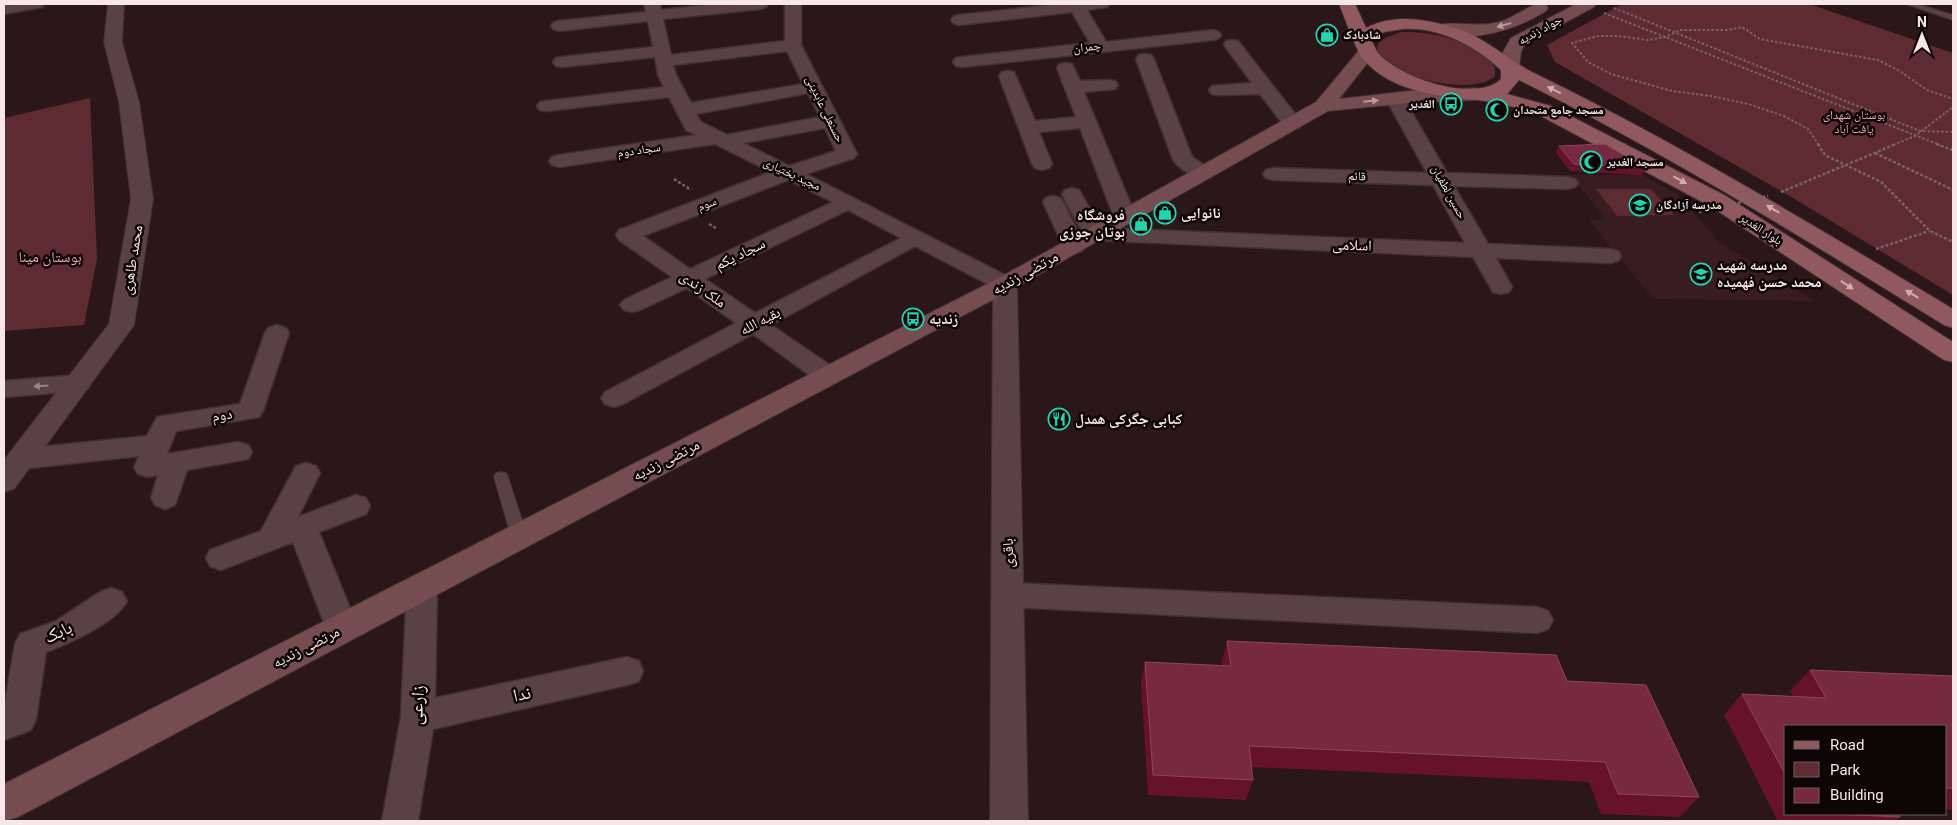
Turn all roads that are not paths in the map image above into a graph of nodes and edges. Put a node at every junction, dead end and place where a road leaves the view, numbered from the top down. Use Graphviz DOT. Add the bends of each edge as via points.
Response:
graph roads {
  1 [pos="36,4"];
  2 [pos="116,4"];
  3 [pos="760,4"];
  4 [pos="793,4"];
  5 [pos="1101,4"];
  6 [pos="1347,4"];
  7 [pos="1548,4"];
  8 [pos="1588,4"];
  9 [pos="1910,4"];
  10 [pos="1077,6"];
  11 [pos="1398,7"];
  12 [pos="4,9"];
  13 [pos="653,9"];
  14 [pos="1953,18"];
  15 [pos="959,20"];
  16 [pos="559,26"];
  17 [pos="1444,29"];
  18 [pos="1213,35"];
  19 [pos="1232,45"];
  20 [pos="794,46"];
  21 [pos="1100,46"];
  22 [pos="1365,46"];
  23 [pos="663,56"];
  24 [pos="1144,59"];
  25 [pos="562,62"];
  26 [pos="962,62"];
  27 [pos="1066,68"];
  28 [pos="1510,69"];
  29 [pos="1008,76"];
  30 [pos="1109,85"];
  31 [pos="814,87"];
  32 [pos="1073,87"];
  33 [pos="1265,88"];
  34 [pos="1218,90"];
  35 [pos="675,91"];
  36 [pos="1476,94"];
  37 [pos="1395,98"];
  38 [pos="546,106"];
  39 [pos="1322,106"];
  40 [pos="685,110"];
  41 [pos="830,121"];
  42 [pos="1087,122"];
  43 [pos="1615,122"];
  44 [pos="1292,123"];
  45 [pos="1028,127"];
  46 [pos="1587,132"];
  47 [pos="723,140"];
  48 [pos="559,161"];
  49 [pos="1042,164"];
  50 [pos="788,173"];
  51 [pos="1203,173"];
  52 [pos="1273,174"];
  53 [pos="1442,179"];
  54 [pos="1568,183"];
  55 [pos="1072,194"];
  56 [pos="848,202"];
  57 [pos="1053,202"];
  58 [pos="1125,217"];
  59 [pos="1094,234"];
  60 [pos="627,235"];
  61 [pos="906,243"];
  62 [pos="1074,246"];
  63 [pos="1481,250"];
  64 [pos="1610,256"];
  65 [pos="689,278"];
  66 [pos="1006,284"];
  67 [pos="1501,286"];
  68 [pos="632,305"];
  69 [pos="1953,320"];
  70 [pos="754,325"];
  71 [pos="277,333"];
  72 [pos="1953,354"];
  73 [pos="828,376"];
  74 [pos="78,383"];
  75 [pos="4,389"];
  76 [pos="614,398"];
  77 [pos="238,452"];
  78 [pos="166,453"];
  79 [pos="21,458"];
  80 [pos="306,474"];
  81 [pos="501,476"];
  82 [pos="4,481"];
  83 [pos="165,498"];
  84 [pos="356,506"];
  85 [pos="302,527"];
  86 [pos="519,536"];
  87 [pos="272,538"];
  88 [pos="221,558"];
  89 [pos="422,587"];
  90 [pos="1009,595"];
  91 [pos="111,601"];
  92 [pos="1537,620"];
  93 [pos="342,628"];
  94 [pos="627,671"];
  95 [pos="418,717"];
  96 [pos="4,725"];
  97 [pos="4,804"];
  98 [pos="400,821"];
  99 [pos="1009,821"];
  1 -- 12 [label="street"];
  2 -- 74 [label="street, محمد طاهری" via="113,42 129,102 142,199 121,325"];
  3 -- 13 [label="street"];
  4 -- 20 [label="street, حسنعلی عابدینی"];
  5 -- 10 [label="street"];
  6 -- 22 [label="main road"];
  7 -- 17 [label="main road, جواد زندیه, one-way" via="1509,25 1479,30"];
  8 -- 28 [label="main road, جواد زندیه" via="1514,44"];
  9 -- 14 [label="lane"];
  10 -- 15 [label="street"];
  10 -- 21 [label="street"];
  11 -- 17 [label="main road"];
  13 -- 16 [label="street"];
  13 -- 23 [label="street, مجید بختیاری"];
  17 -- 22 [label="main road" via="1391,25 1372,30"];
  17 -- 28 [label="main road, بلوار الغدیر" via="1482,46"];
  18 -- 21 [label="street, چمران"];
  19 -- 33 [label="street"];
  20 -- 23 [label="street"];
  20 -- 31 [label="street, حسنعلی عابدینی"];
  21 -- 26 [label="street, چمران"];
  22 -- 36 [label="main road" via="1389,72 1415,84 1443,92"];
  22 -- 39 [label="main road"];
  23 -- 25 [label="street"];
  23 -- 35 [label="street, مجید بختیاری"];
  24 -- 51 [label="street" via="1183,160"];
  27 -- 32 [label="street"];
  28 -- 36 [label="main road" via="1507,85"];
  43 -- 28 [label="main road, بلوار الغدیر, one-way"];
  29 -- 45 [label="street"];
  30 -- 32 [label="street"];
  31 -- 40 [label="street"];
  31 -- 41 [label="street, حسنعلی عابدینی"];
  32 -- 42 [label="street"];
  33 -- 34 [label="street"];
  33 -- 44 [label="street"];
  35 -- 38 [label="street"];
  35 -- 40 [label="street, مجید بختیاری"];
  36 -- 37 [label="main road"];
  36 -- 46 [label="main road, بلوار الغدیر" via="1544,110"];
  39 -- 37 [label="main road, one-way"];
  37 -- 53 [label="street, حسین لطفیان"];
  39 -- 44 [label="main road, مرتضی زندیه"];
  40 -- 47 [label="street, مجید بختیاری" via="693,126"];
  41 -- 47 [label="street, سجاد دوم"];
  41 -- 50 [label="street, حسنعلی عابدینی" via="847,154"];
  42 -- 45 [label="street"];
  42 -- 58 [label="street"];
  43 -- 46 [label="main road"];
  69 -- 43 [label="main road, بلوار الغدیر, one-way" via="1742,190"];
  44 -- 51 [label="main road, مرتضی زندیه"];
  45 -- 49 [label="street"];
  46 -- 72 [label="main road, بلوار الغدیر, one-way" via="1718,201"];
  47 -- 48 [label="street, سجاد دوم"];
  47 -- 50 [label="street, مجید بختیاری"];
  50 -- 56 [label="street, مجید بختیاری"];
  50 -- 60 [label="street, سوم"];
  51 -- 58 [label="main road, مرتضی زندیه"];
  52 -- 53 [label="street, قائم"];
  53 -- 54 [label="street"];
  53 -- 63 [label="street, حسین لطفیان"];
  55 -- 59 [label="street"];
  56 -- 65 [label="street, سجاد یکم"];
  56 -- 66 [label="street, مجید بختیاری"];
  57 -- 62 [label="street"];
  58 -- 59 [label="main road, مرتضی زندیه"];
  59 -- 62 [label="main road, مرتضی زندیه"];
  59 -- 63 [label="street, اسلامی"];
  60 -- 65 [label="street, ملک زندی"];
  61 -- 70 [label="street, بقیه الله"];
  62 -- 66 [label="main road, مرتضی زندیه"];
  63 -- 64 [label="street, اسلامی"];
  63 -- 67 [label="street, حسین لطفیان"];
  65 -- 68 [label="street, سجاد یکم"];
  65 -- 70 [label="street, ملک زندی"];
  66 -- 73 [label="main road, مرتضی زندیه"];
  66 -- 90 [label="street, باقری"];
  70 -- 73 [label="street, ملک زندی"];
  70 -- 76 [label="street, بقیه الله"];
  71 -- 78 [label="street, دوم" via="250,411 166,423"];
  73 -- 86 [label="main road, مرتضی زندیه"];
  74 -- 75 [label="street, one-way"];
  74 -- 79 [label="street, محمد طاهری"];
  77 -- 78 [label="street"];
  78 -- 79 [label="street"];
  78 -- 83 [label="street"];
  79 -- 82 [label="street, محمد طاهری"];
  80 -- 87 [label="street"];
  81 -- 86 [label="lane"];
  84 -- 85 [label="street"];
  85 -- 87 [label="street"];
  85 -- 93 [label="street"];
  86 -- 89 [label="main road, مرتضی زندیه"];
  87 -- 88 [label="street"];
  89 -- 93 [label="main road, مرتضی زندیه"];
  89 -- 95 [label="street, زارعی"];
  90 -- 92 [label="street"];
  90 -- 99 [label="street, باقری"];
  91 -- 96 [label="street, بابک" via="67,630 31,644 19,719"];
  93 -- 97 [label="main road, مرتضی زندیه"];
  94 -- 95 [label="street, ندا"];
  95 -- 98 [label="street, زارعی"];
}
